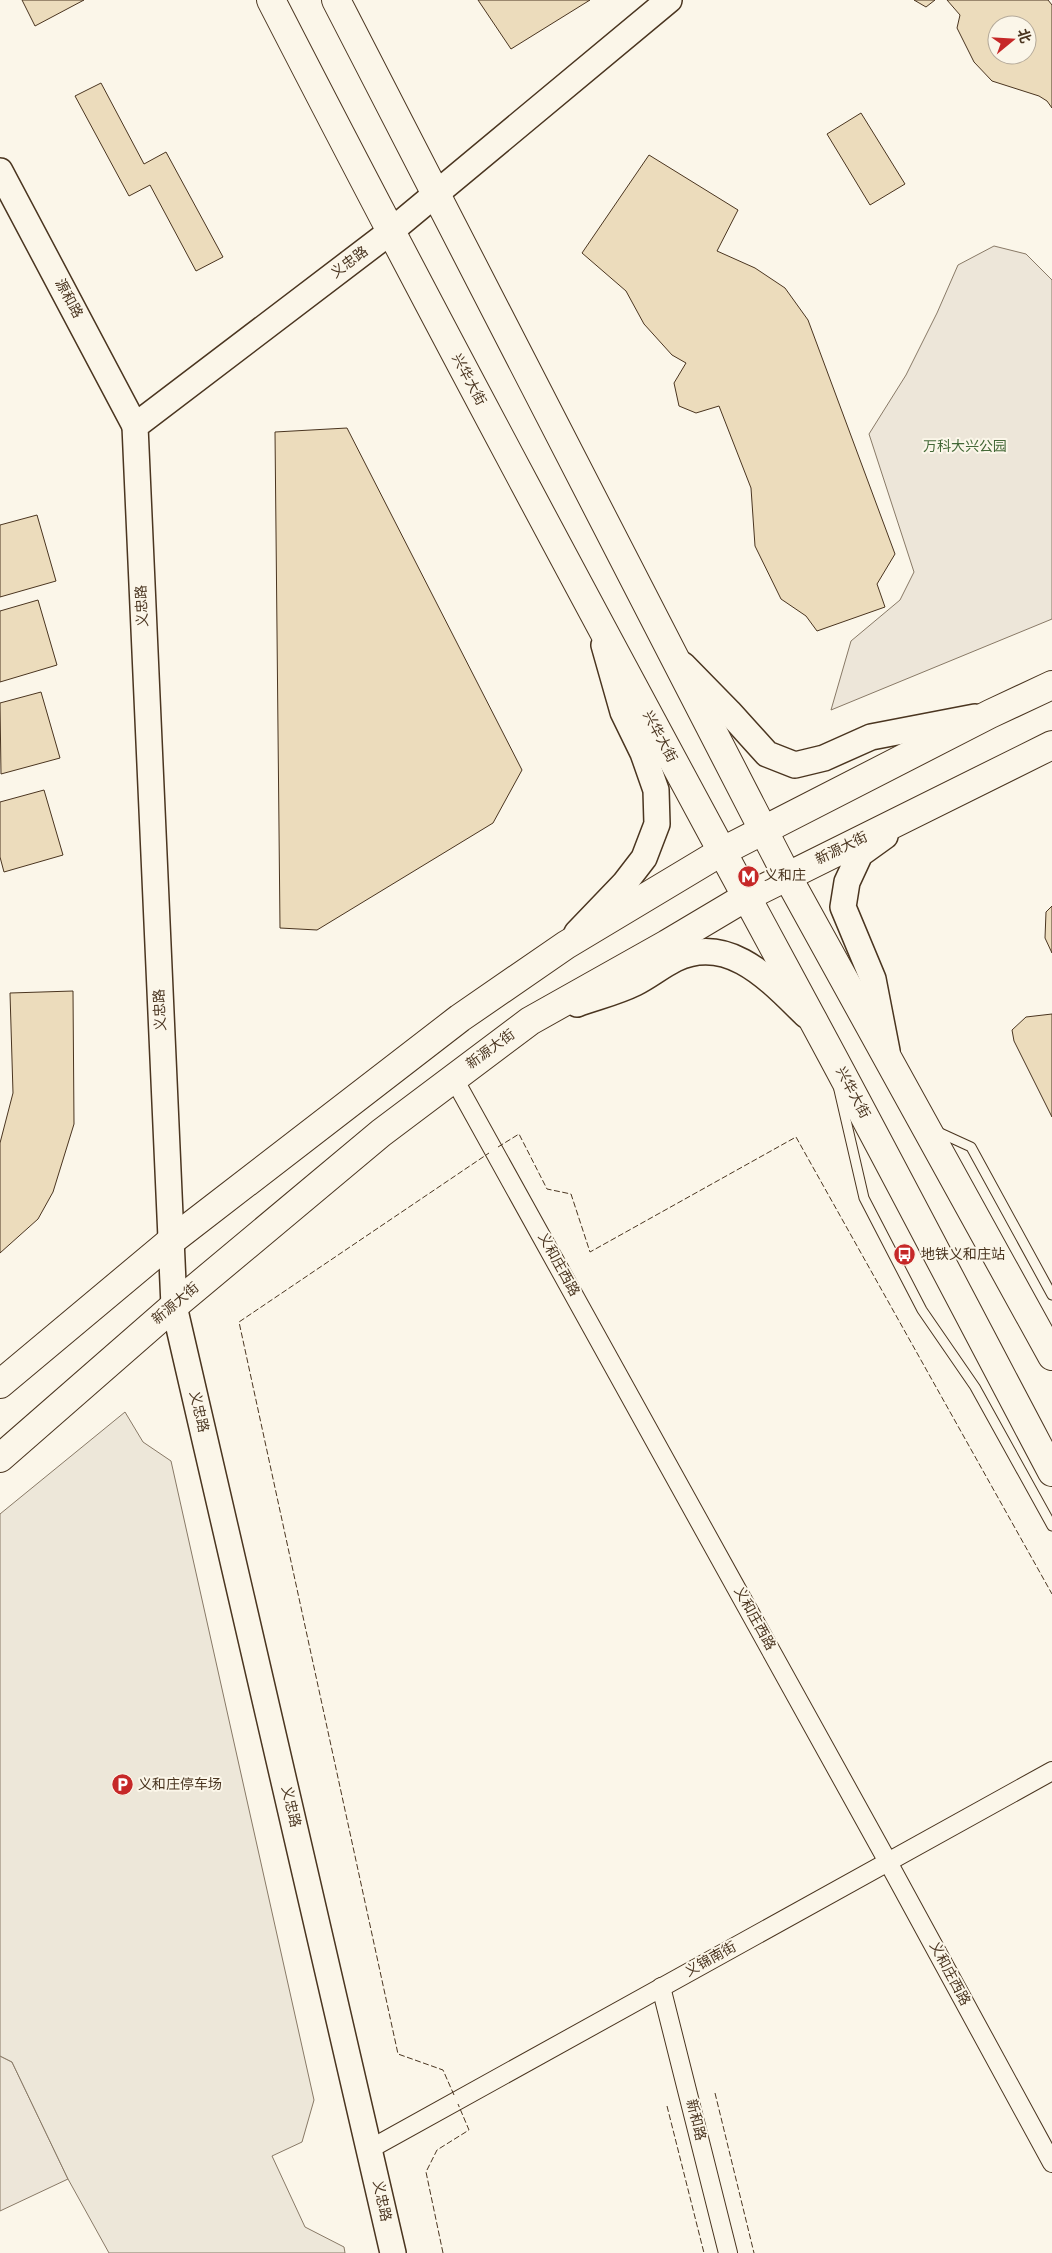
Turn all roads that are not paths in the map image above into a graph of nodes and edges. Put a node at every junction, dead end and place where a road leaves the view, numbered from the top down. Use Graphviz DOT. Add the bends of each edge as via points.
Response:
graph roads {
  1 [pos="271,0"];
  2 [pos="336,0"];
  3 [pos="669,0"];
  4 [pos="0,171"];
  5 [pos="436,192"];
  6 [pos="390,232"];
  7 [pos="135,426"];
  8 [pos="598,624"];
  9 [pos="677,660"];
  10 [pos="1052,685"];
  11 [pos="990,714"];
  12 [pos="1052,745"];
  13 [pos="950,795"];
  14 [pos="764,829"];
  15 [pos="721,852"];
  16 [pos="787,876"];
  17 [pos="746,897"];
  18 [pos="566,945"];
  19 [pos="530,1021"];
  20 [pos="815,1023"];
  21 [pos="829,1051"];
  22 [pos="890,1065"];
  23 [pos="453,1077"];
  24 [pos="925,1126"];
  25 [pos="171,1241"];
  26 [pos="1052,1295"];
  27 [pos="174,1306"];
  28 [pos="1052,1356"];
  29 [pos="0,1384"];
  30 [pos="0,1458"];
  31 [pos="1052,1472"];
  32 [pos="1052,1526"];
  33 [pos="1052,1771"];
  34 [pos="888,1862"];
  35 [pos="661,1987"];
  36 [pos="370,2149"];
  37 [pos="1052,2163"];
  38 [pos="393,2253"];
  39 [pos="728,2253"];
  1 -- 6 [label="main road, 兴华大街"];
  2 -- 5 [label="main road"];
  3 -- 5 [label="street, 义忠路"];
  4 -- 7 [label="street, 源和路"];
  5 -- 6 [label="street, 义忠路"];
  5 -- 9 [label="main road"];
  6 -- 7 [label="street, 义忠路"];
  6 -- 8 [label="main road, 兴华大街"];
  7 -- 25 [label="street, 义忠路"];
  8 -- 15 [label="main road, 兴华大街"];
  8 -- 18 [label="street" via="623,712 656,790 657,824 644,858"];
  9 -- 11 [label="street" via="766,754 795,765 824,758 871,737"];
  9 -- 14 [label="main road"];
  10 -- 11 [label="main road"];
  11 -- 14 [label="main road"];
  12 -- 13 [label="main road, 新源大街"];
  13 -- 16 [label="main road, 新源大街"];
  13 -- 22 [label="street" via="860,854 847,882 843,908 873,979"];
  14 -- 15 [label="main road"];
  14 -- 16 [label="main road"];
  15 -- 17 [label="main road, 兴华大街"];
  15 -- 18 [label="main road"];
  16 -- 17 [label="main road, 新源大街"];
  16 -- 22 [label="main road"];
  17 -- 19 [label="main road, 新源大街"];
  17 -- 20 [label="main road, 兴华大街"];
  18 -- 25 [label="main road" via="460,1018"];
  19 -- 20 [label="street" via="634,984 676,959 697,952 728,954 763,973"];
  19 -- 23 [label="main road, 新源大街"];
  20 -- 21 [label="main road, 兴华大街"];
  21 -- 31 [label="main road, 兴华大街"];
  21 -- 32 [label="lane" via="864,1198 922,1310 975,1387"];
  22 -- 24 [label="main road"];
  23 -- 27 [label="main road, 新源大街"];
  23 -- 34 [label="street, 义和庄西路"];
  24 -- 26 [label="lane" via="971,1146"];
  24 -- 28 [label="main road"];
  25 -- 27 [label="street, 义忠路"];
  25 -- 29 [label="main road"];
  27 -- 30 [label="main road, 新源大街"];
  27 -- 36 [label="street, 义忠路"];
  33 -- 34 [label="street, 义锦南街"];
  34 -- 35 [label="street, 义锦南街"];
  34 -- 37 [label="street, 义和庄西路"];
  35 -- 36 [label="street, 义锦南街"];
  35 -- 39 [label="street, 新和路"];
  36 -- 38 [label="street, 义忠路"];
}
